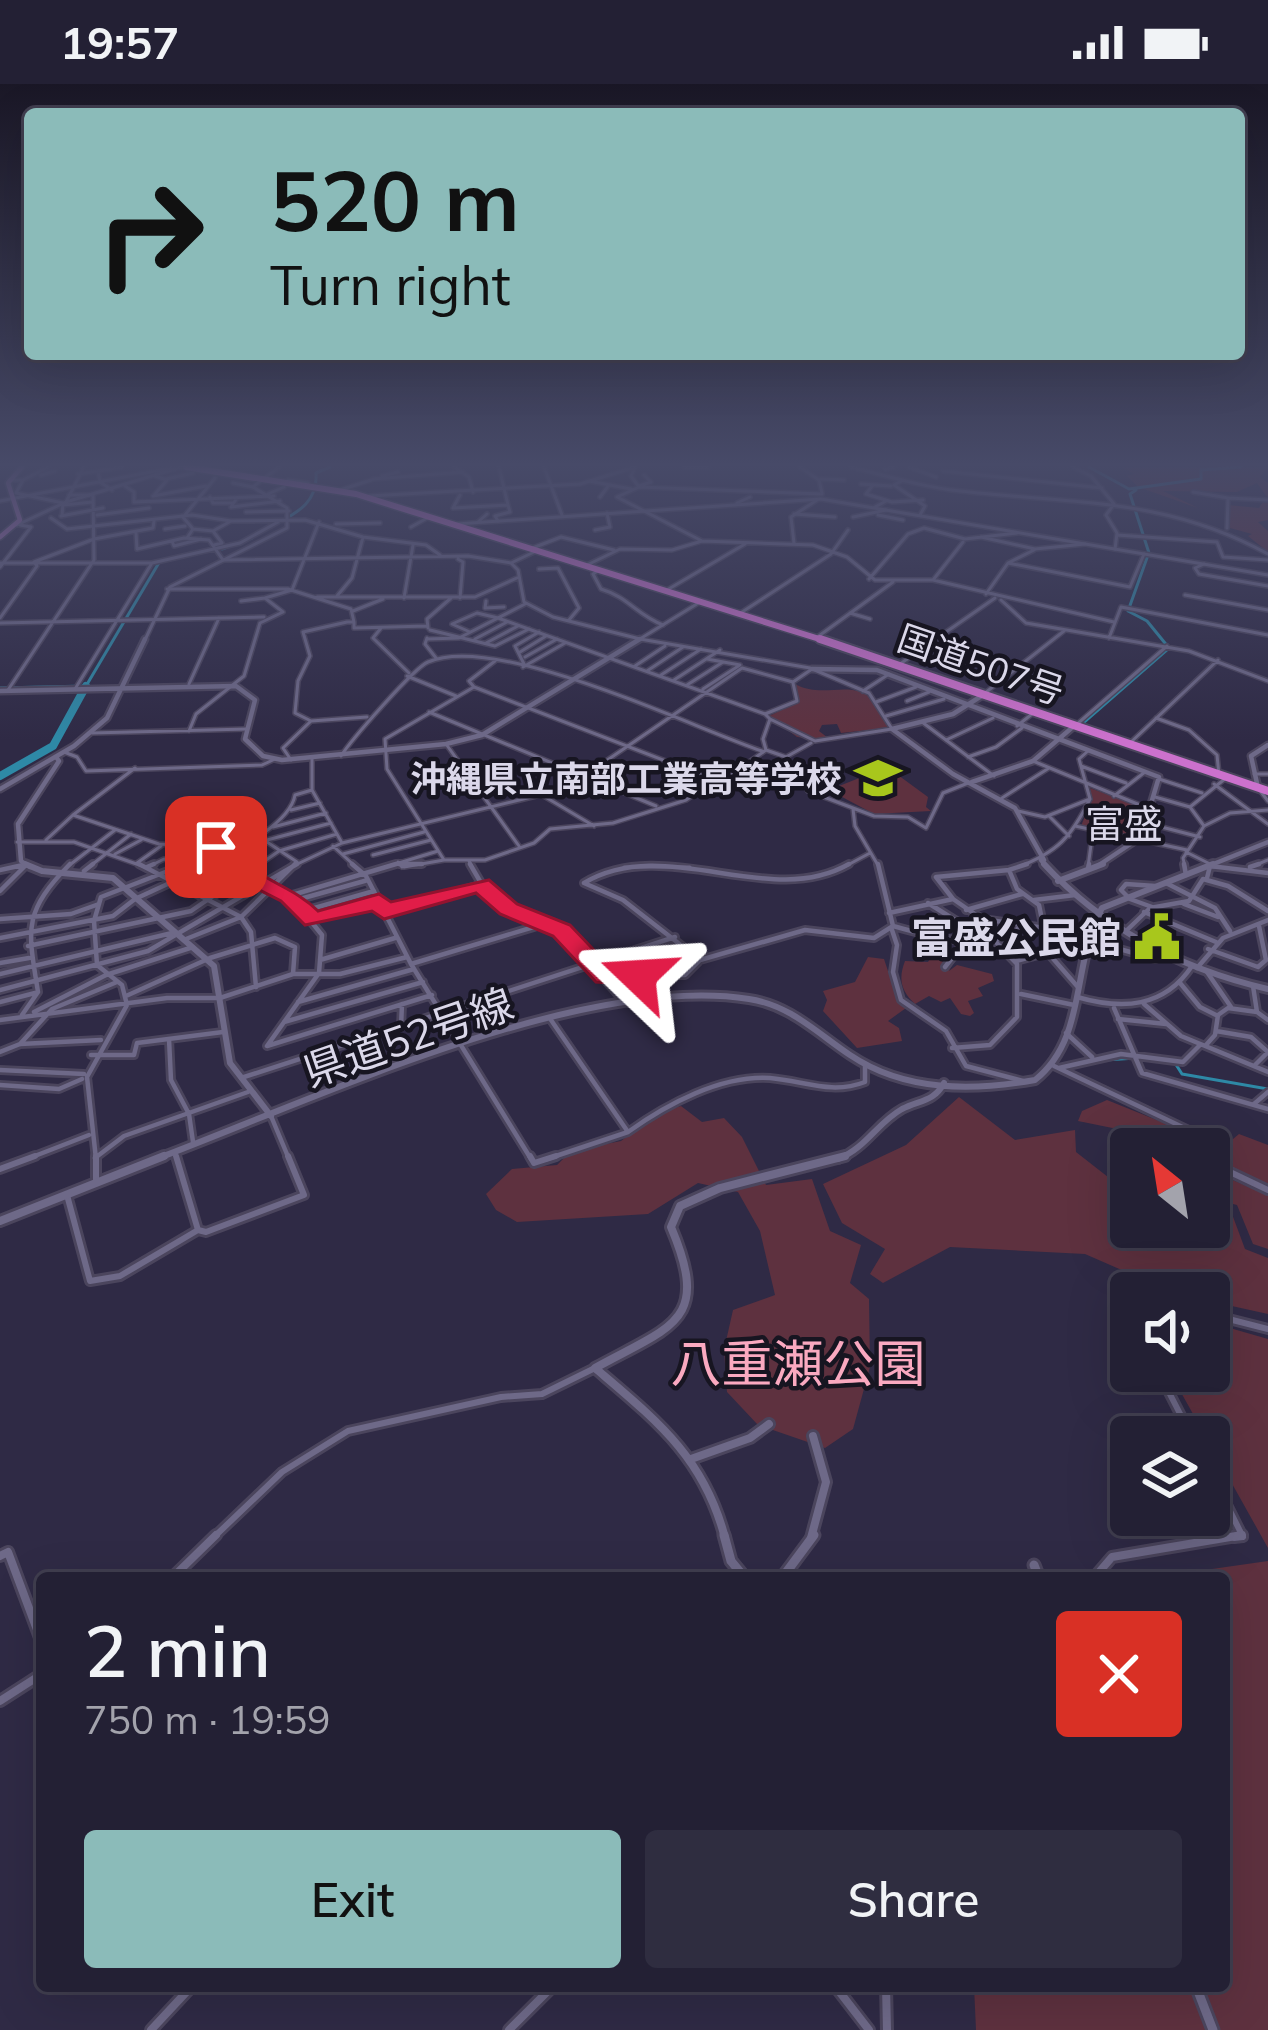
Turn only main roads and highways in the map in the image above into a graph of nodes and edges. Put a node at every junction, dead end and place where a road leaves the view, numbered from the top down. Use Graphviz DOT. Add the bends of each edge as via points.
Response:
graph roads {
  1 [pos="559,558"];
  2 [pos="1263,789"];
  1 -- 2 [label="highway, 国道507号"];
}
